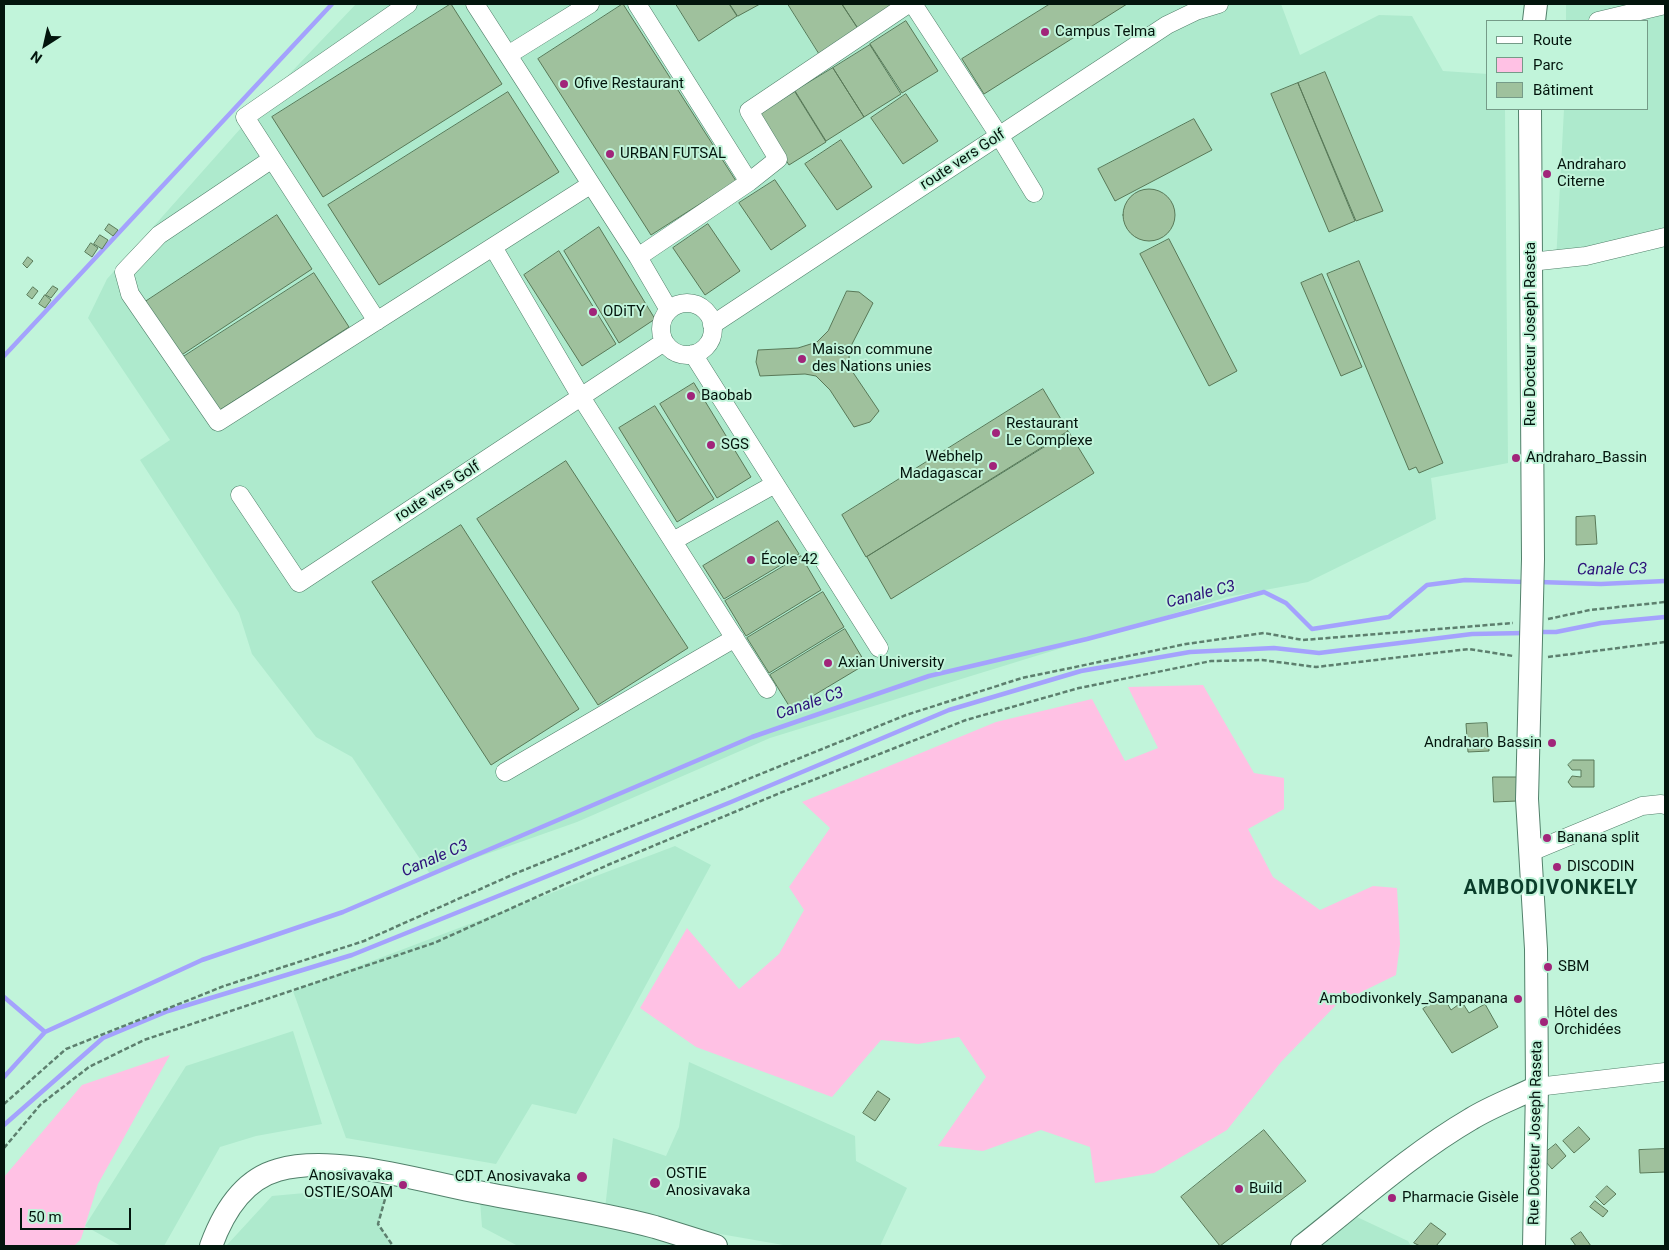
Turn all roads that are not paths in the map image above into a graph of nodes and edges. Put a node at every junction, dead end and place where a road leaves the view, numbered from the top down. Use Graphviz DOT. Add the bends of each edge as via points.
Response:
graph roads {
  1 [pos="408,4"];
  2 [pos="475,4"];
  3 [pos="590,4"];
  4 [pos="637,4"];
  5 [pos="908,4"];
  6 [pos="913,4"];
  7 [pos="1219,4"];
  8 [pos="1536,4"];
  9 [pos="1665,5"];
  10 [pos="1534,20"];
  11 [pos="1602,20"];
  12 [pos="508,55"];
  13 [pos="1530,110"];
  14 [pos="1000,136"];
  15 [pos="272,159"];
  16 [pos="749,182"];
  17 [pos="590,186"];
  18 [pos="1034,193"];
  19 [pos="1665,237"];
  20 [pos="493,247"];
  21 [pos="638,257"];
  22 [pos="1530,262"];
  23 [pos="669,310"];
  24 [pos="377,321"];
  25 [pos="712,325"];
  26 [pos="664,342"];
  27 [pos="693,354"];
  28 [pos="581,397"];
  29 [pos="775,484"];
  30 [pos="240,495"];
  31 [pos="673,541"];
  32 [pos="735,638"];
  33 [pos="878,648"];
  34 [pos="768,689"];
  35 [pos="504,772"];
  36 [pos="1665,805"];
  37 [pos="1531,852"];
  38 [pos="1665,1072"];
  39 [pos="1537,1087"];
  40 [pos="211,1246"];
  41 [pos="716,1246"];
  42 [pos="1302,1246"];
  43 [pos="1534,1246"];
  1 -- 15 [label="street" via="245,117"];
  2 -- 12 [label="street"];
  3 -- 12 [label="street"];
  4 -- 16 [label="street"];
  5 -- 16 [label="street" via="748,111 778,159"];
  6 -- 14 [label="street"];
  7 -- 14 [label="street, route vers Golf" via="1167,25"];
  8 -- 10 [label="main road"];
  9 -- 11 [label="street"];
  12 -- 17 [label="street"];
  13 -- 22 [label="main road, Rue Docteur Joseph Raseta"];
  14 -- 18 [label="street"];
  14 -- 25 [label="street, route vers Golf"];
  15 -- 24 [label="street"];
  15 -- 24 [label="street" via="159,235 124,272 130,294 218,422"];
  16 -- 21 [label="street"];
  17 -- 20 [label="street"];
  17 -- 21 [label="street"];
  19 -- 22 [label="street" via="1586,256"];
  20 -- 24 [label="street"];
  20 -- 28 [label="street"];
  21 -- 23 [label="street"];
  22 -- 37 [label="main road, Rue Docteur Joseph Raseta" via="1532,560 1527,799"];
  23 -- 25 [label="street" via="681,304 698,306 706,310"];
  23 -- 26 [label="street" via="661,325"];
  25 -- 27 [label="street" via="710,342 702,351"];
  26 -- 27 [label="street" via="678,354"];
  26 -- 28 [label="street, route vers Golf"];
  27 -- 29 [label="street"];
  28 -- 30 [label="street, route vers Golf" via="299,583"];
  28 -- 31 [label="street"];
  29 -- 31 [label="street"];
  29 -- 33 [label="street"];
  31 -- 32 [label="street"];
  32 -- 34 [label="street"];
  32 -- 35 [label="street"];
  36 -- 37 [label="street" via="1642,806"];
  37 -- 39 [label="main road, Rue Docteur Joseph Raseta" via="1536,949"];
  38 -- 39 [label="street"];
  39 -- 42 [label="main road" via="1490,1108 1442,1138"];
  39 -- 43 [label="main road, Rue Docteur Joseph Raseta"];
  40 -- 41 [label="main road" via="224,1216 247,1186 278,1170 319,1165 392,1175 622,1219"];
}
